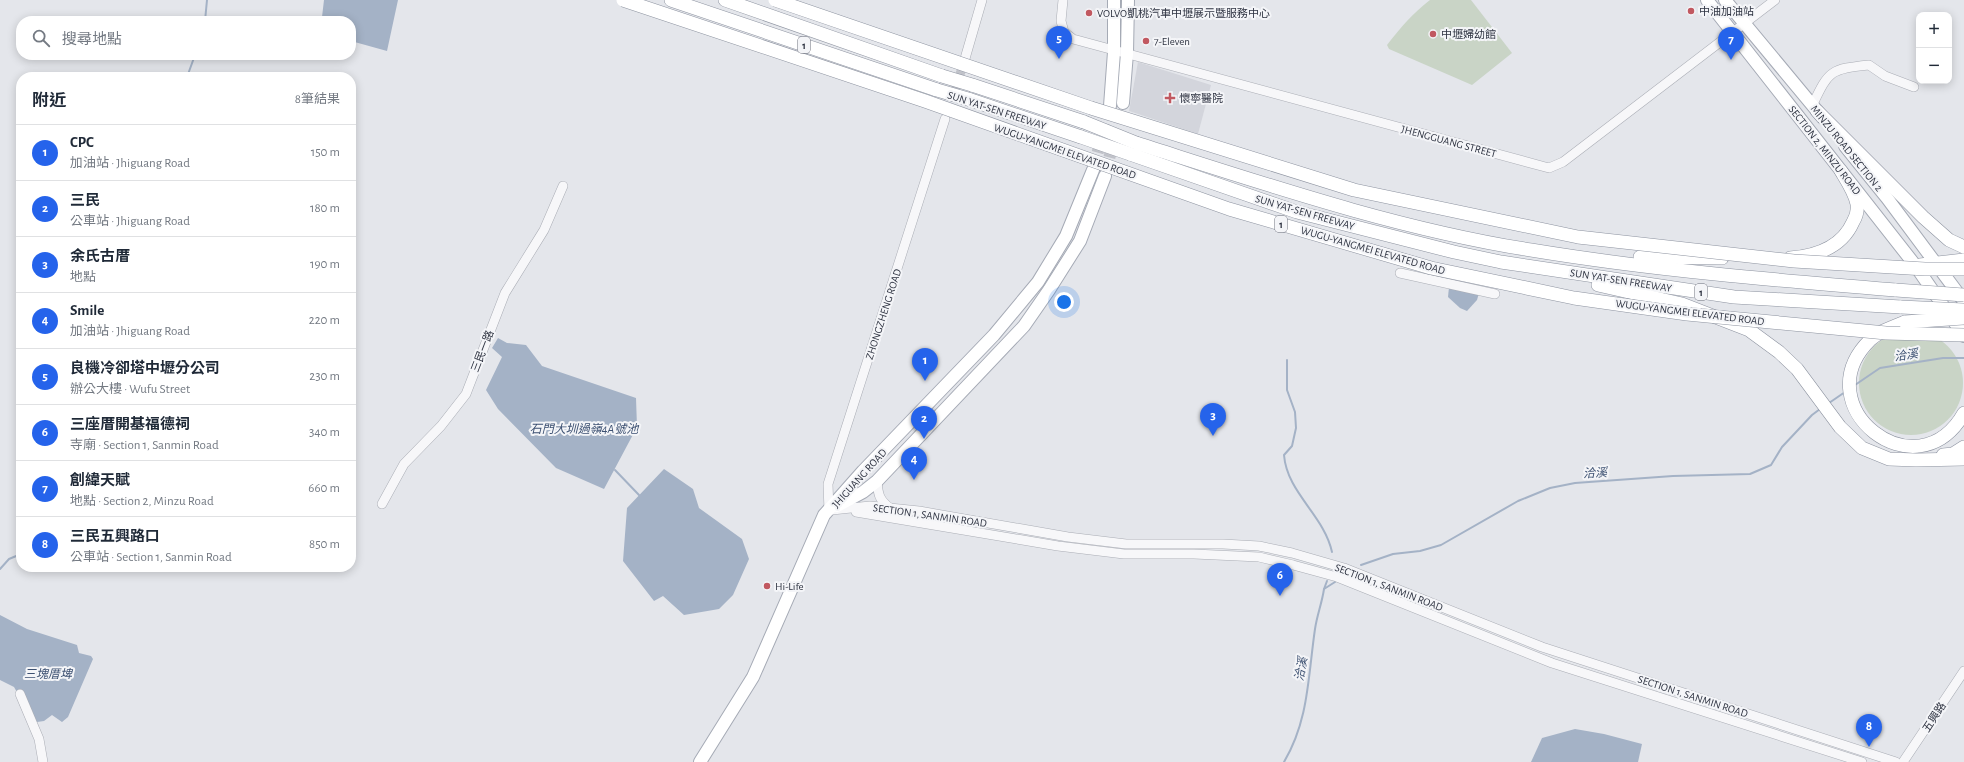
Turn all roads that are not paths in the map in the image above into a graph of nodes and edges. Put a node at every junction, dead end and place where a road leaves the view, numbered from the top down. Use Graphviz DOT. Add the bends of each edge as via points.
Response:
graph roads {
  1 [pos="623,0"];
  2 [pos="671,0"];
  3 [pos="725,0"];
  4 [pos="775,0"];
  5 [pos="982,0"];
  6 [pos="1063,0"];
  7 [pos="1114,0"];
  8 [pos="1128,0"];
  9 [pos="1707,0"];
  10 [pos="1725,0"];
  11 [pos="1776,0"];
  12 [pos="1744,24"];
  13 [pos="1733,33"];
  14 [pos="1114,52"];
  15 [pos="1127,53"];
  16 [pos="964,62"];
  17 [pos="1914,87"];
  18 [pos="1123,103"];
  19 [pos="1110,106"];
  20 [pos="1815,108"];
  21 [pos="945,119"];
  22 [pos="1133,149"];
  23 [pos="1093,170"];
  24 [pos="1841,171"];
  25 [pos="1105,176"];
  26 [pos="563,186"];
  27 [pos="1964,247"];
  28 [pos="1530,250"];
  29 [pos="1783,258"];
  30 [pos="1964,260"];
  31 [pos="1501,262"];
  32 [pos="1937,263"];
  33 [pos="1915,265"];
  34 [pos="1964,269"];
  35 [pos="1400,273"];
  36 [pos="1495,294"];
  37 [pos="1964,295"];
  38 [pos="1964,301"];
  39 [pos="1964,310"];
  40 [pos="1964,318"];
  41 [pos="1964,336"];
  42 [pos="1964,413"];
  43 [pos="1964,447"];
  44 [pos="1964,459"];
  45 [pos="1916,460"];
  46 [pos="877,481"];
  47 [pos="382,504"];
  48 [pos="890,508"];
  49 [pos="829,511"];
  50 [pos="1344,568"];
  51 [pos="1337,577"];
  52 [pos="1964,671"];
  53 [pos="20,694"];
  54 [pos="43,762"];
  55 [pos="700,762"];
  56 [pos="1862,762"];
  57 [pos="1896,762"];
  58 [pos="1903,762"];
  1 -- 41 [label="highway, WUGU-YANGMEI ELEVATED ROAD / 1, bridge" via="925,101 1229,209 1431,268 1574,298 1687,314 1886,333"];
  2 -- 22 [label="highway, SUN YAT-SEN FREEWAY / 1, bridge" via="1081,137"];
  3 -- 22 [label="highway, SUN YAT-SEN FREEWAY / 1, bridge" via="942,76 1084,122"];
  4 -- 34 [label="highway, bridge" via="1091,108 1354,190 1578,236 1794,261 1925,270"];
  5 -- 16 [label="street"];
  6 -- 14 [label="street, JHENGGUANG STREET" via="1061,21 1064,32 1074,39"];
  7 -- 14 [label="main road"];
  8 -- 15 [label="main road"];
  9 -- 13 [label="main road, SECTION 2, MINZU ROAD"];
  10 -- 12 [label="main road, MINZU ROAD SECTION 2"];
  11 -- 12 [label="street, JHENGGUANG STREET"];
  12 -- 13 [label="street, JHENGGUANG STREET"];
  12 -- 20 [label="main road, MINZU ROAD SECTION 2"];
  13 -- 15 [label="street, JHENGGUANG STREET" via="1563,162 1549,168"];
  13 -- 24 [label="main road, SECTION 2, MINZU ROAD"];
  14 -- 15 [label="street, JHENGGUANG STREET"];
  14 -- 19 [label="main road"];
  15 -- 18 [label="main road"];
  17 -- 20 [label="street" via="1885,76 1869,65 1843,68 1830,73 1823,84"];
  20 -- 27 [label="highway" via="1923,217 1949,240"];
  20 -- 32 [label="main road, MINZU ROAD SECTION 2"];
  21 -- 49 [label="street, ZHONGZHENG ROAD" via="828,484"];
  22 -- 28 [label="highway, SUN YAT-SEN FREEWAY / 1" via="1434,230"];
  22 -- 31 [label="highway, SUN YAT-SEN FREEWAY / 1" via="1297,212"];
  23 -- 49 [label="main road, JHIGUANG ROAD" via="1066,236 1034,288 994,335 863,471"];
  24 -- 29 [label="highway" via="1857,205 1849,231 1838,243 1822,250 1803,257"];
  24 -- 33 [label="main road, SECTION 2, MINZU ROAD"];
  25 -- 46 [label="main road, JHIGUANG ROAD" via="1080,241 1024,326"];
  26 -- 47 [label="street, 三民一路" via="544,230 506,293 466,394 441,426 404,464"];
  28 -- 29 [label="highway" via="1645,257"];
  28 -- 37 [label="highway, SUN YAT-SEN FREEWAY / 1, bridge" via="1751,279"];
  29 -- 33 [label="highway"];
  30 -- 32 [label="highway"];
  31 -- 39 [label="highway, SUN YAT-SEN FREEWAY / 1, bridge" via="1734,297"];
  31 -- 45 [label="highway" via="1682,304 1749,330 1797,369 1840,427 1862,448 1889,459"];
  32 -- 33 [label="highway"];
  32 -- 38 [label="main road, MINZU ROAD SECTION 2"];
  33 -- 41 [label="main road, SECTION 2, MINZU ROAD"];
  35 -- 36 [label="street"];
  40 -- 42 [label="highway, bridge" via="1905,322 1871,339 1858,354 1851,373 1850,393 1856,412 1868,428 1884,440 1904,446 1924,445 1942,437 1958,424"];
  43 -- 45 [label="highway" via="1953,454"];
  44 -- 45 [label="highway"];
  46 -- 48 [label="street" via="878,495"];
  46 -- 49 [label="main road, JHIGUANG ROAD"];
  48 -- 49 [label="street, SECTION 1, SANMIN ROAD" via="870,506"];
  48 -- 50 [label="street, SECTION 1, SANMIN ROAD" via="1126,544 1259,546"];
  49 -- 51 [label="street, SECTION 1, SANMIN ROAD" via="865,512 1058,546 1124,554 1259,557"];
  49 -- 55 [label="main road" via="824,515 805,556 753,677"];
  50 -- 51 [label="street"];
  50 -- 57 [label="street, SECTION 1, SANMIN ROAD" via="1542,647"];
  51 -- 56 [label="street, SECTION 1, SANMIN ROAD" via="1552,663"];
  52 -- 58 [label="street, 五興路"];
  53 -- 54 [label="street" via="40,739"];
}
